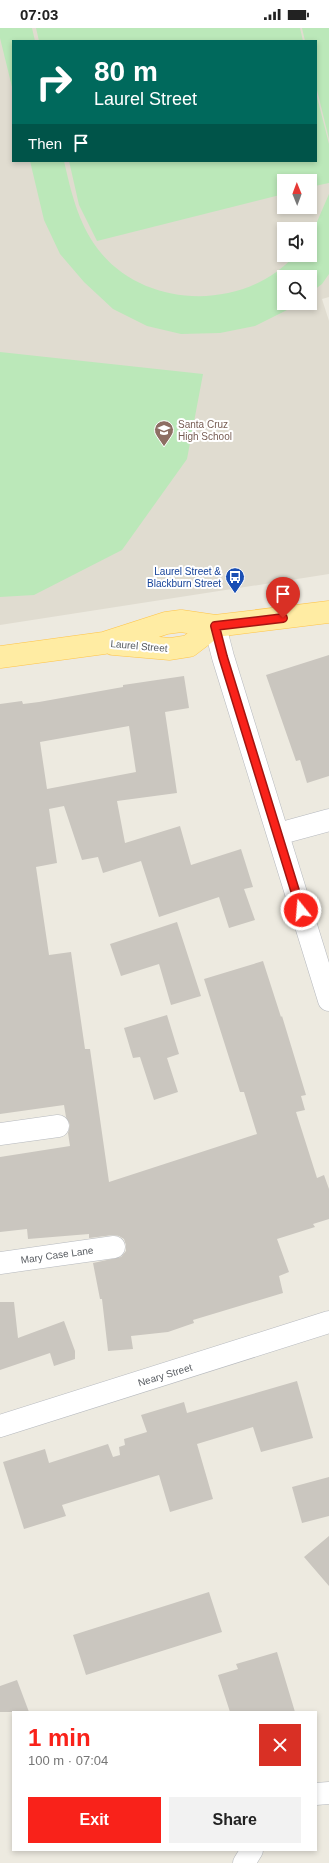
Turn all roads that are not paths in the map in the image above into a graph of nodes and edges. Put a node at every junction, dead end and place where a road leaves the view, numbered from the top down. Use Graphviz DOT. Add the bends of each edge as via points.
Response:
graph roads {
  1 [pos="329,612"];
  2 [pos="215,626"];
  3 [pos="0,658"];
  4 [pos="329,820"];
  5 [pos="278,834"];
  6 [pos="329,1000"];
  7 [pos="58,1126"];
  8 [pos="0,1134"];
  9 [pos="114,1247"];
  10 [pos="0,1263"];
  11 [pos="329,1322"];
  12 [pos="0,1426"];
  13 [pos="329,1793"];
  14 [pos="317,1794"];
  15 [pos="251,1851"];
  16 [pos="244,1863"];
  1 -- 2 [label="main road, Laurel Street"];
  2 -- 3 [label="main road, Laurel Street" via="181,621 166,623 104,643"];
  2 -- 5 [label="street"];
  4 -- 5 [label="street"];
  5 -- 6 [label="street"];
  7 -- 8 [label="street"];
  9 -- 10 [label="street, Mary Case Lane"];
  11 -- 12 [label="street, Neary Street"];
  13 -- 14 [label="street"];
  15 -- 16 [label="street"];
}
